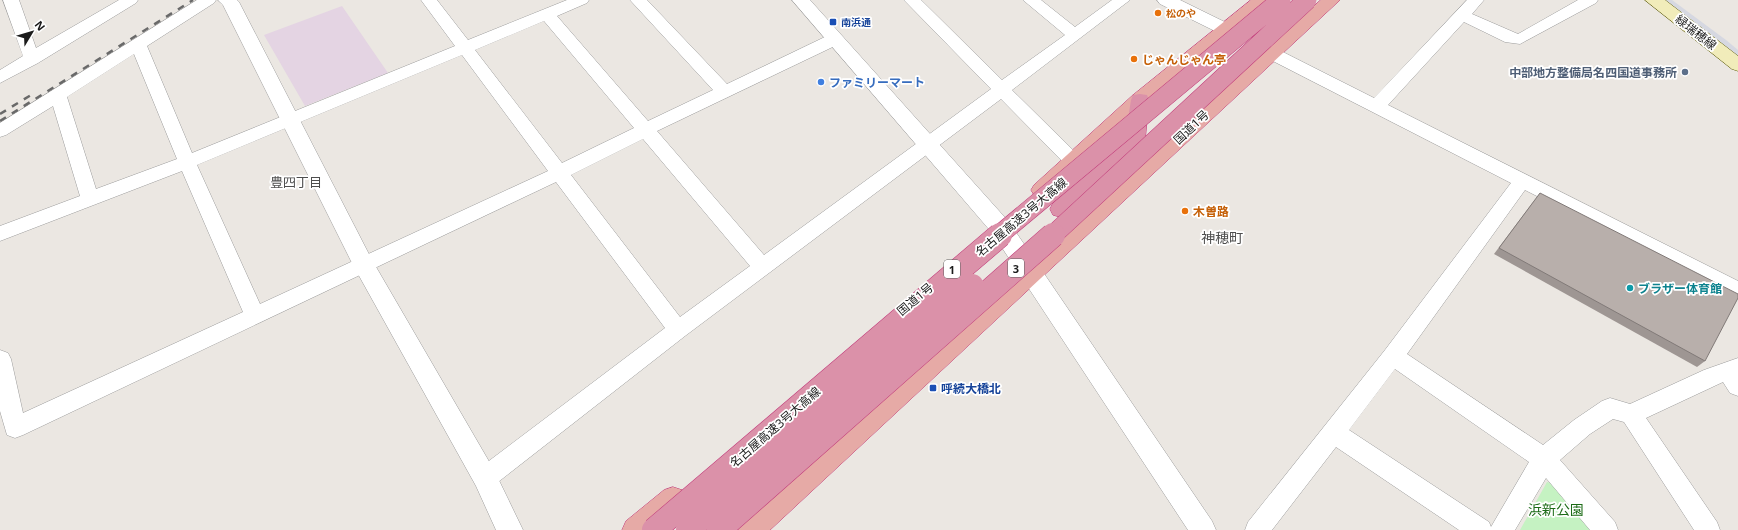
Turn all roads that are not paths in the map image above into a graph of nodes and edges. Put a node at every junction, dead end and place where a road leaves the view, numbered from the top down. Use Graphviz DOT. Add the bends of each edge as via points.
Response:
graph roads {
  1 [pos="6,0"];
  2 [pos="11,0"];
  3 [pos="130,0"];
  4 [pos="208,0"];
  5 [pos="429,0"];
  6 [pos="581,0"];
  7 [pos="638,0"];
  8 [pos="801,0"];
  9 [pos="912,0"];
  10 [pos="1031,0"];
  11 [pos="1122,0"];
  12 [pos="1166,0"];
  13 [pos="1262,0"];
  14 [pos="1281,0"];
  15 [pos="1307,0"];
  16 [pos="1331,0"];
  17 [pos="1476,0"];
  18 [pos="1590,0"];
  19 [pos="1654,0"];
  20 [pos="231,1"];
  21 [pos="0,2"];
  22 [pos="547,14"];
  23 [pos="1461,16"];
  24 [pos="1227,30"];
  25 [pos="1074,34"];
  26 [pos="835,39"];
  27 [pos="138,44"];
  28 [pos="465,48"];
  29 [pos="1272,53"];
  30 [pos="32,59"];
  31 [pos="1738,64"];
  32 [pos="0,77"];
  33 [pos="1001,90"];
  34 [pos="725,92"];
  35 [pos="58,95"];
  36 [pos="1140,100"];
  37 [pos="1376,107"];
  38 [pos="290,118"];
  39 [pos="647,129"];
  40 [pos="0,132"];
  41 [pos="928,145"];
  42 [pos="1072,160"];
  43 [pos="187,162"];
  44 [pos="560,173"];
  45 [pos="1522,181"];
  46 [pos="90,199"];
  47 [pos="1001,228"];
  48 [pos="0,234"];
  49 [pos="364,265"];
  50 [pos="763,267"];
  51 [pos="1033,274"];
  52 [pos="1738,290"];
  53 [pos="255,316"];
  54 [pos="678,330"];
  55 [pos="1393,356"];
  56 [pos="0,359"];
  57 [pos="1734,375"];
  58 [pos="1631,414"];
  59 [pos="1333,432"];
  60 [pos="1544,459"];
  61 [pos="485,478"];
  62 [pos="510,530"];
  63 [pos="635,530"];
  64 [pos="654,530"];
  65 [pos="688,530"];
  66 [pos="719,530"];
  67 [pos="751,530"];
  68 [pos="1203,530"];
  69 [pos="1257,530"];
  70 [pos="1480,530"];
  71 [pos="1502,530"];
  72 [pos="1606,530"];
  73 [pos="1708,530"];
  1 -- 21 [label="street"];
  2 -- 30 [label="street"];
  3 -- 30 [label="street"];
  4 -- 27 [label="street"];
  5 -- 28 [label="street"];
  6 -- 22 [label="street"];
  7 -- 34 [label="street"];
  8 -- 26 [label="street"];
  9 -- 33 [label="street"];
  10 -- 25 [label="street"];
  11 -- 25 [label="street"];
  12 -- 24 [label="street"];
  13 -- 24 [label="highway, 国道1号 / 1"];
  14 -- 64 [label="highway, 名古屋高速3号大高線, bridge" via="1043,198"];
  15 -- 66 [label="highway, 3, bridge" via="1073,217"];
  16 -- 29 [label="highway, 国道1号"];
  17 -- 23 [label="street"];
  18 -- 23 [label="street" via="1520,39 1511,38"];
  19 -- 31 [label="main road, 緑瑞穂線"];
  20 -- 38 [label="street"];
  22 -- 28 [label="street"];
  22 -- 39 [label="street"];
  23 -- 37 [label="street"];
  24 -- 36 [label="highway, 国道1号 / 1"];
  25 -- 33 [label="street"];
  26 -- 34 [label="street"];
  26 -- 41 [label="street"];
  27 -- 35 [label="street"];
  27 -- 43 [label="street"];
  28 -- 38 [label="street"];
  28 -- 44 [label="street"];
  29 -- 37 [label="street"];
  29 -- 51 [label="highway, 国道1号"];
  30 -- 32 [label="street"];
  33 -- 41 [label="street"];
  33 -- 42 [label="street"];
  34 -- 39 [label="street"];
  35 -- 40 [label="street"];
  35 -- 46 [label="street"];
  36 -- 42 [label="highway, 国道1号 / 1"];
  36 -- 65 [label="highway, bridge" via="1134,141 898,351"];
  37 -- 45 [label="street"];
  38 -- 43 [label="street"];
  38 -- 49 [label="street"];
  39 -- 44 [label="street"];
  39 -- 50 [label="street"];
  41 -- 47 [label="street"];
  41 -- 50 [label="street"];
  42 -- 47 [label="highway, 国道1号 / 1"];
  43 -- 46 [label="street"];
  43 -- 53 [label="street"];
  44 -- 49 [label="street"];
  44 -- 54 [label="street"];
  45 -- 52 [label="street"];
  45 -- 55 [label="street"];
  46 -- 48 [label="street"];
  47 -- 51 [label="street"];
  47 -- 63 [label="highway, 国道1号 / 1"];
  49 -- 53 [label="street"];
  49 -- 61 [label="street"];
  50 -- 54 [label="street"];
  51 -- 67 [label="highway, 国道1号"];
  51 -- 68 [label="street"];
  53 -- 56 [label="street" via="15,428"];
  54 -- 61 [label="street"];
  55 -- 59 [label="street"];
  55 -- 60 [label="street"];
  57 -- 58 [label="street"];
  58 -- 60 [label="street" via="1610,408 1582,427"];
  58 -- 73 [label="street"];
  59 -- 69 [label="street"];
  59 -- 70 [label="street"];
  60 -- 71 [label="street"];
  60 -- 72 [label="street"];
  61 -- 62 [label="street"];
}
